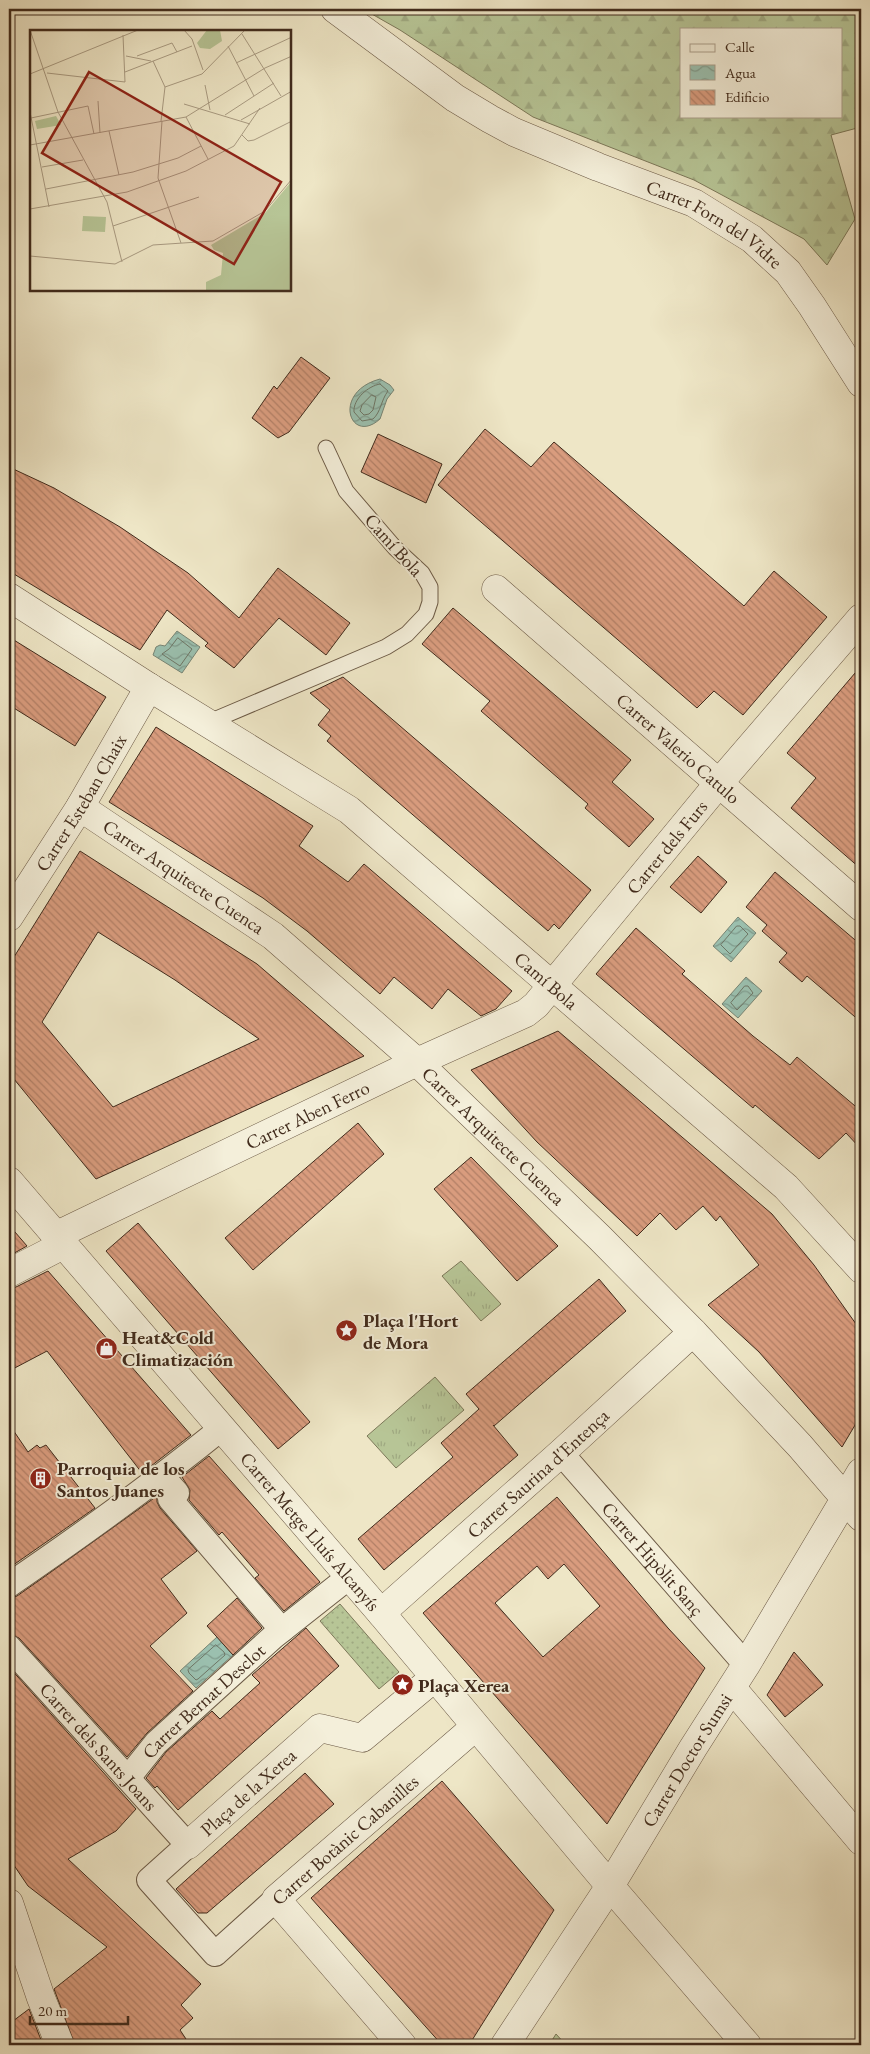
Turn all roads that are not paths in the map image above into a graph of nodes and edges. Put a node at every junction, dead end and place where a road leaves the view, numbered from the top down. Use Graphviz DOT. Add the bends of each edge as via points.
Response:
graph roads {
  1 [pos="334,9"];
  2 [pos="861,382"];
  3 [pos="326,448"];
  4 [pos="496,589"];
  5 [pos="9,597"];
  6 [pos="861,618"];
  7 [pos="149,687"];
  8 [pos="208,724"];
  9 [pos="719,783"];
  10 [pos="80,807"];
  11 [pos="861,907"];
  12 [pos="9,917"];
  13 [pos="552,986"];
  14 [pos="417,1062"];
  15 [pos="9,1181"];
  16 [pos="59,1241"];
  17 [pos="861,1269"];
  18 [pos="9,1273"];
  19 [pos="693,1332"];
  20 [pos="222,1428"];
  21 [pos="561,1452"];
  22 [pos="861,1472"];
  23 [pos="162,1476"];
  24 [pos="853,1507"];
  25 [pos="349,1577"];
  26 [pos="9,1585"];
  27 [pos="381,1614"];
  28 [pos="282,1630"];
  29 [pos="9,1647"];
  30 [pos="739,1676"];
  31 [pos="434,1678"];
  32 [pos="475,1727"];
  33 [pos="128,1778"];
  34 [pos="861,1842"];
  35 [pos="188,1845"];
  36 [pos="610,1886"];
  37 [pos="276,1899"];
  38 [pos="9,1903"];
  39 [pos="216,1954"];
  40 [pos="60,2045"];
  41 [pos="402,2045"];
  42 [pos="505,2045"];
  43 [pos="747,2045"];
  1 -- 2 [label="street, Carrer Forn del Vidre" via="455,98 514,132 694,203 752,239 788,272"];
  3 -- 8 [label="lane, Camí Bola" via="346,491 395,548 422,573 430,588 426,614 407,634 386,647"];
  4 -- 9 [label="street, Carrer Valerio Catulo"];
  5 -- 7 [label="street, Camí Bola"];
  6 -- 9 [label="street, Carrer dels Furs"];
  7 -- 8 [label="street, Camí Bola"];
  7 -- 10 [label="street, Carrer Esteban Chaix"];
  8 -- 13 [label="street, Camí Bola" via="349,810"];
  9 -- 11 [label="street, Carrer Valerio Catulo"];
  9 -- 13 [label="street, Carrer dels Furs"];
  10 -- 12 [label="street, Carrer Esteban Chaix"];
  10 -- 14 [label="street, Carrer Arquitecte Cuenca" via="273,936"];
  13 -- 14 [label="street, Carrer Aben Ferro" via="526,1013"];
  13 -- 17 [label="street, Camí Bola" via="786,1187"];
  14 -- 16 [label="street, Carrer Aben Ferro"];
  14 -- 19 [label="street, Carrer Arquitecte Cuenca"];
  15 -- 16 [label="street, Carrer Metge Lluís Alcanyís"];
  16 -- 18 [label="street, Carrer Aben Ferro"];
  16 -- 20 [label="street, Carrer Metge Lluís Alcanyís"];
  19 -- 21 [label="street, Carrer Saurina d'Entença"];
  19 -- 24 [label="street, Carrer Arquitecte Cuenca"];
  20 -- 23 [label="street"];
  20 -- 25 [label="street, Carrer Metge Lluís Alcanyís"];
  21 -- 27 [label="street, Carrer Saurina d'Entença"];
  21 -- 30 [label="street, Carrer Hipòlit Sanç"];
  22 -- 24 [label="street, Carrer Doctor Sumsi"];
  23 -- 26 [label="street"];
  23 -- 28 [label="street, Carrer Bernat Desclot" via="177,1493 170,1499"];
  24 -- 30 [label="street, Carrer Doctor Sumsi"];
  25 -- 27 [label="street, Carrer Metge Lluís Alcanyís"];
  25 -- 28 [label="street, Carrer Bernat Desclot"];
  27 -- 31 [label="street, Carrer Metge Lluís Alcanyís"];
  28 -- 33 [label="street, Carrer Bernat Desclot" via="156,1743"];
  29 -- 33 [label="street, Carrer dels Sants Joans"];
  30 -- 34 [label="street, Carrer Hipòlit Sanç"];
  30 -- 36 [label="street, Carrer Doctor Sumsi"];
  31 -- 32 [label="street, Carrer Metge Lluís Alcanyís"];
  31 -- 35 [label="street, Plaça de la Xerea" via="362,1738 320,1728"];
  32 -- 36 [label="street, Carrer Metge Lluís Alcanyís"];
  32 -- 37 [label="street, Carrer Botànic Cabanilles"];
  33 -- 35 [label="street, Carrer dels Sants Joans"];
  35 -- 39 [label="street, Plaça de la Xerea" via="149,1880"];
  36 -- 42 [label="street, Carrer Doctor Sumsi"];
  36 -- 43 [label="street, Carrer Metge Lluís Alcanyís"];
  37 -- 39 [label="street, Carrer Botànic Cabanilles"];
  37 -- 41 [label="street"];
  38 -- 40 [label="street"];
}
